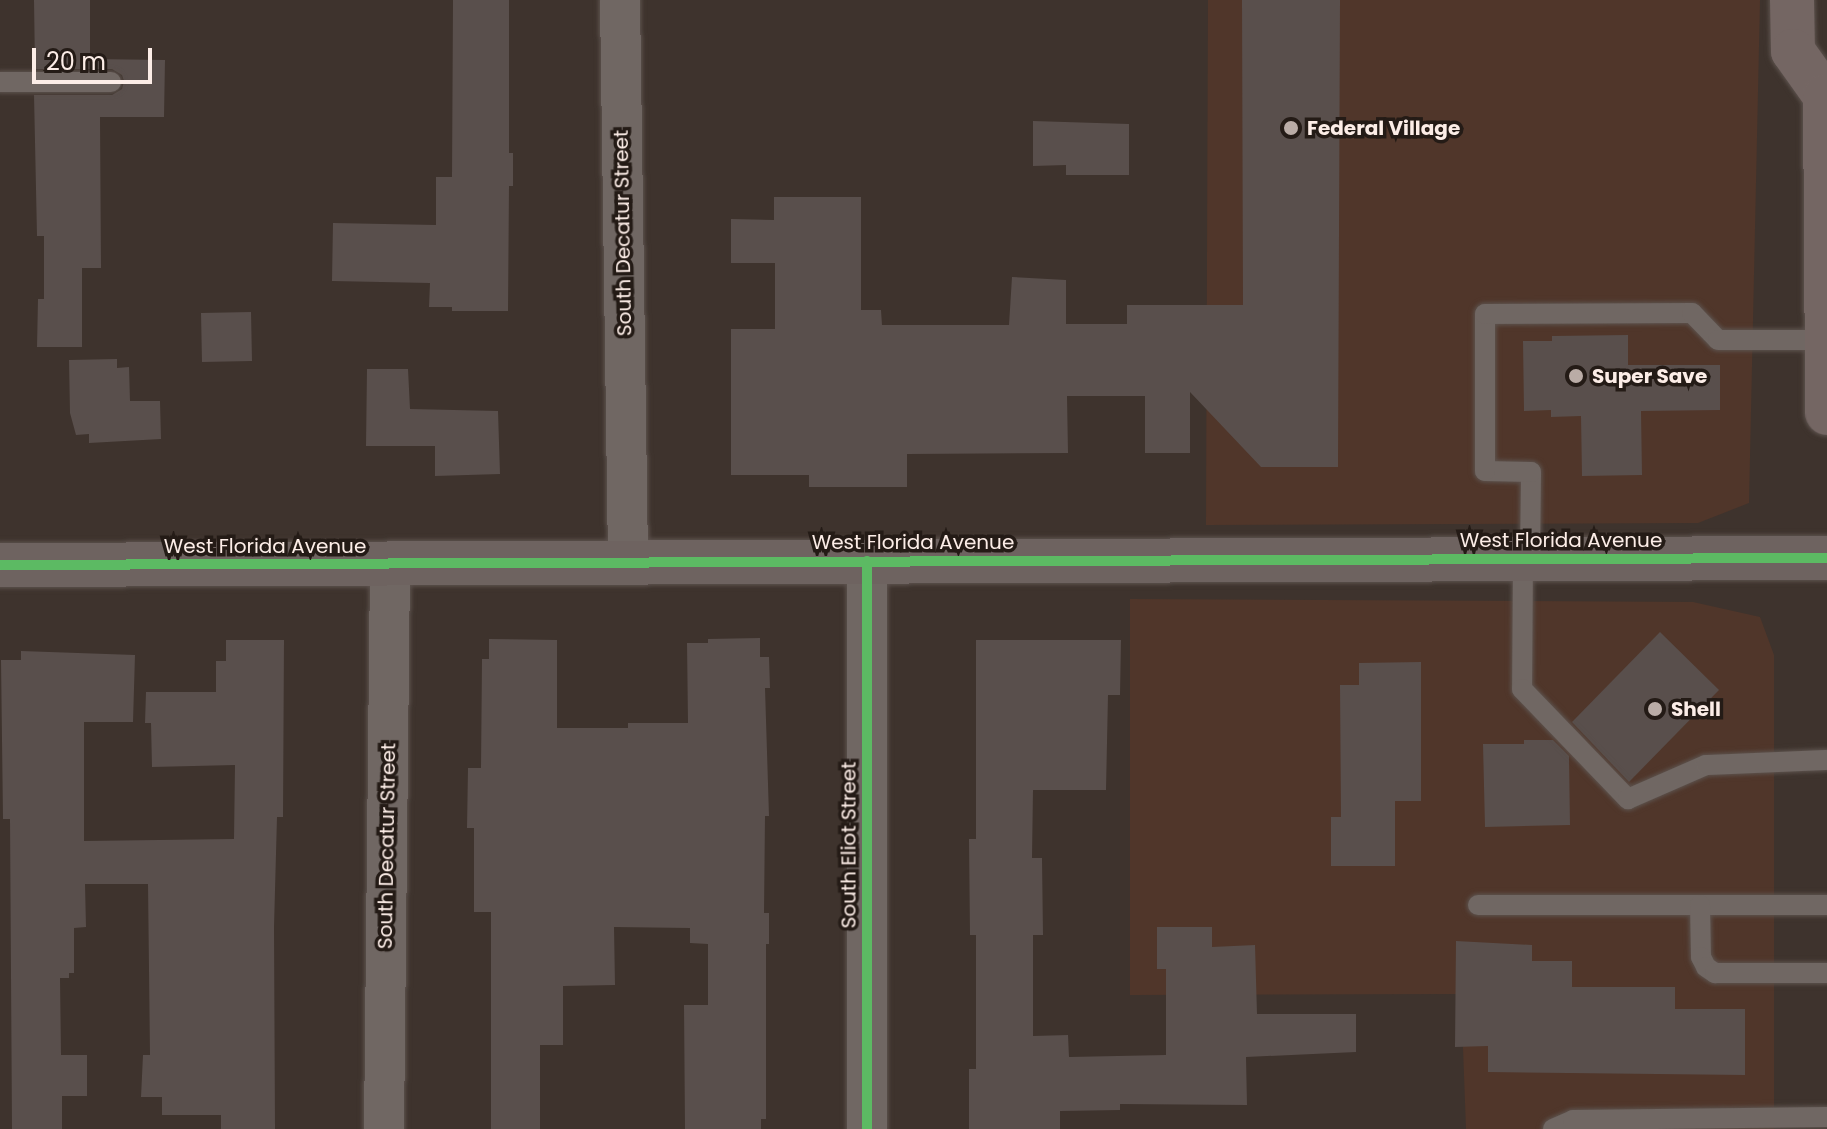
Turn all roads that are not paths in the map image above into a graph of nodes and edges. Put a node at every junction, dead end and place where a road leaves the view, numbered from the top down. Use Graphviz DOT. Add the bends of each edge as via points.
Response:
graph roads {
  1 [pos="620,0"];
  2 [pos="1792,0"];
  3 [pos="0,82"];
  4 [pos="111,82"];
  5 [pos="1826,108"];
  6 [pos="1824,340"];
  7 [pos="1827,413"];
  8 [pos="1526,558"];
  9 [pos="1827,558"];
  10 [pos="867,561"];
  11 [pos="628,562"];
  12 [pos="390,563"];
  13 [pos="0,565"];
  14 [pos="1827,760"];
  15 [pos="1478,905"];
  16 [pos="1700,905"];
  17 [pos="1827,905"];
  18 [pos="1827,973"];
  19 [pos="1827,1117"];
  20 [pos="384,1129"];
  21 [pos="867,1129"];
  22 [pos="1553,1129"];
  1 -- 11 [label="street, South Decatur Street"];
  2 -- 5 [label="main road" via="1793,51"];
  3 -- 4 [label="lane"];
  5 -- 6 [label="main road"];
  6 -- 7 [label="main road"];
  6 -- 8 [label="lane" via="1718,340 1692,313 1485,314 1485,471 1531,472"];
  8 -- 9 [label="street, West Florida Avenue"];
  8 -- 10 [label="street, West Florida Avenue"];
  8 -- 14 [label="lane" via="1522,689 1628,799 1706,765"];
  10 -- 11 [label="street, West Florida Avenue"];
  10 -- 21 [label="street, South Eliot Street"];
  11 -- 12 [label="street, West Florida Avenue"];
  12 -- 13 [label="street, West Florida Avenue"];
  12 -- 20 [label="street, South Decatur Street"];
  15 -- 16 [label="lane"];
  16 -- 17 [label="lane"];
  16 -- 18 [label="lane" via="1701,957 1715,973"];
  19 -- 22 [label="lane" via="1573,1120"];
}
